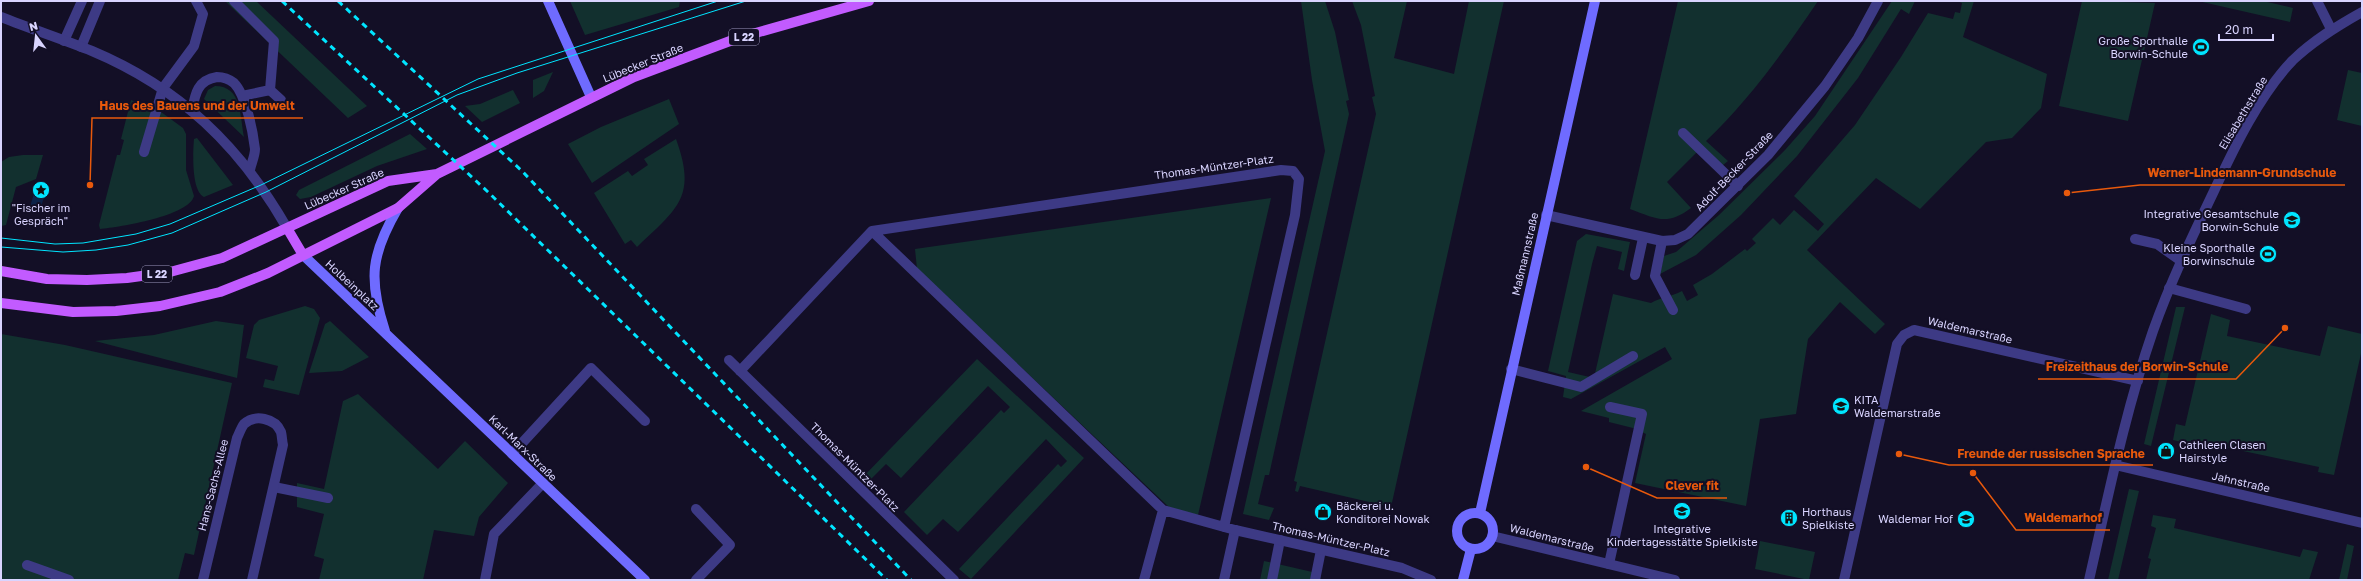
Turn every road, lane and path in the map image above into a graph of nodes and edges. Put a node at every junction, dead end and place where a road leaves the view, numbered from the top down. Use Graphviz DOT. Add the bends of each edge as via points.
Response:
graph roads {
  1 [pos="82,1"];
  2 [pos="100,1"];
  3 [pos="196,1"];
  4 [pos="234,1"];
  5 [pos="548,1"];
  6 [pos="869,1"];
  7 [pos="1595,1"];
  8 [pos="1878,1"];
  9 [pos="2317,1"];
  10 [pos="2362,12"];
  11 [pos="1,17"];
  12 [pos="2331,29"];
  13 [pos="64,41"];
  14 [pos="81,47"];
  15 [pos="163,88"];
  16 [pos="270,90"];
  17 [pos="242,96"];
  18 [pos="591,97"];
  19 [pos="281,100"];
  20 [pos="192,111"];
  21 [pos="1683,133"];
  22 [pos="144,152"];
  23 [pos="250,170"];
  24 [pos="437,174"];
  25 [pos="1738,186"];
  26 [pos="398,208"];
  27 [pos="1546,215"];
  28 [pos="287,228"];
  29 [pos="872,231"];
  30 [pos="1642,238"];
  31 [pos="2135,239"];
  32 [pos="1662,241"];
  33 [pos="303,255"];
  34 [pos="2181,261"];
  35 [pos="1,271"];
  36 [pos="1635,275"];
  37 [pos="2169,288"];
  38 [pos="1,303"];
  39 [pos="2246,309"];
  40 [pos="1673,310"];
  41 [pos="385,332"];
  42 [pos="1633,356"];
  43 [pos="729,360"];
  44 [pos="1511,369"];
  45 [pos="740,371"];
  46 [pos="2138,381"];
  47 [pos="1610,407"];
  48 [pos="645,421"];
  49 [pos="512,454"];
  50 [pos="2115,465"];
  51 [pos="543,483"];
  52 [pos="274,487"];
  53 [pos="328,498"];
  54 [pos="696,509"];
  55 [pos="1163,510"];
  56 [pos="1480,513"];
  57 [pos="2362,523"];
  58 [pos="1224,527"];
  59 [pos="1235,530"];
  60 [pos="1492,536"];
  61 [pos="1280,540"];
  62 [pos="1470,549"];
  63 [pos="1321,550"];
  64 [pos="1609,564"];
  65 [pos="27,565"];
  66 [pos="1419,577"];
  67 [pos="69,580"];
  68 [pos="203,580"];
  69 [pos="252,580"];
  70 [pos="485,580"];
  71 [pos="645,580"];
  72 [pos="696,580"];
  73 [pos="954,580"];
  74 [pos="1144,580"];
  75 [pos="1224,580"];
  76 [pos="1272,580"];
  77 [pos="1315,580"];
  78 [pos="1431,580"];
  79 [pos="1463,580"];
  80 [pos="1675,580"];
  81 [pos="1844,580"];
  82 [pos="2089,580"];
  1 -- 13 [label="street"];
  2 -- 14 [label="street"];
  3 -- 15 [label="street" via="203,14 194,46"];
  4 -- 16 [label="street" via="274,40"];
  5 -- 18 [label="street"];
  6 -- 18 [label="main road, Lübecker Straße / L 22" via="738,38 634,77"];
  7 -- 27 [label="street, Maßmannstraße"];
  8 -- 25 [label="street, Adolf-Becker-Straße" via="1858,38 1825,86"];
  9 -- 12 [label="street"];
  10 -- 12 [label="street, Elisabethstraße"];
  11 -- 13 [label="street"];
  12 -- 34 [label="street, Elisabethstraße" via="2311,44 2275,82 2228,161"];
  13 -- 14 [label="street"];
  14 -- 15 [label="street"];
  15 -- 20 [label="street"];
  15 -- 22 [label="street"];
  16 -- 17 [label="street"];
  16 -- 19 [label="street"];
  17 -- 20 [label="street" via="234,83 228,79 209,79 196,91"];
  17 -- 23 [label="street" via="255,151"];
  18 -- 24 [label="main road, Lübecker Straße / L 22"];
  20 -- 23 [label="street" via="218,134"];
  21 -- 25 [label="street"];
  23 -- 28 [label="street"];
  24 -- 26 [label="main road, Lübecker Straße / L 22"];
  24 -- 28 [label="main road, Lübecker Straße / L 22" via="388,181"];
  25 -- 32 [label="street, Adolf-Becker-Straße" via="1688,234 1675,240"];
  26 -- 33 [label="main road, Lübecker Straße / L 22"];
  26 -- 41 [label="street" via="382,237 374,265 375,292"];
  27 -- 30 [label="street, Adolf-Becker-Straße"];
  27 -- 44 [label="street, Maßmannstraße"];
  28 -- 33 [label="main road"];
  28 -- 35 [label="main road, L 22" via="222,258 149,275 87,280 47,279"];
  29 -- 45 [label="street"];
  29 -- 55 [label="street, Thomas-Müntzer-Platz"];
  29 -- 58 [label="street, Thomas-Müntzer-Platz" via="1281,170 1293,171 1299,180 1295,215"];
  30 -- 32 [label="street, Adolf-Becker-Straße"];
  30 -- 36 [label="street"];
  31 -- 34 [label="street" via="2157,244"];
  32 -- 40 [label="street" via="1655,276"];
  33 -- 38 [label="main road, L 22" via="268,273 220,292 160,306 73,312"];
  33 -- 41 [label="street, Holbeinplatz"];
  34 -- 37 [label="street, Elisabethstraße"];
  37 -- 39 [label="street"];
  37 -- 46 [label="street, Elisabethstraße"];
  41 -- 49 [label="street, Karl-Marx-Straße"];
  42 -- 44 [label="street" via="1581,387"];
  43 -- 45 [label="street, Thomas-Müntzer-Platz"];
  44 -- 56 [label="street, Maßmannstraße"];
  45 -- 73 [label="street, Thomas-Müntzer-Platz"];
  46 -- 50 [label="street, Elisabethstraße"];
  46 -- 81 [label="street, Waldemarstraße" via="1914,330 1904,335 1897,344"];
  47 -- 64 [label="street" via="1642,414"];
  48 -- 49 [label="street" via="591,368"];
  49 -- 51 [label="street, Karl-Marx-Straße"];
  50 -- 57 [label="street, Jahnstraße"];
  50 -- 82 [label="street, Elisabethstraße"];
  51 -- 70 [label="street" via="494,534"];
  51 -- 71 [label="street, Karl-Marx-Straße"];
  52 -- 53 [label="street"];
  52 -- 68 [label="street, Hans-Sachs-Allee" via="283,445 280,432 273,422 253,419 244,424 237,438"];
  52 -- 69 [label="street, Hans-Sachs-Allee"];
  54 -- 72 [label="street" via="730,545"];
  55 -- 58 [label="street, Thomas-Müntzer-Platz"];
  55 -- 74 [label="street"];
  56 -- 60 [label="street" via="1492,523"];
  56 -- 62 [label="street" via="1467,514 1458,523 1457,536"];
  58 -- 59 [label="street, Thomas-Müntzer-Platz"];
  59 -- 61 [label="street, Thomas-Müntzer-Platz"];
  59 -- 75 [label="street"];
  60 -- 62 [label="street" via="1486,545 1479,549"];
  60 -- 64 [label="street, Waldemarstraße"];
  61 -- 63 [label="street, Thomas-Müntzer-Platz"];
  61 -- 76 [label="street"];
  62 -- 79 [label="street"];
  63 -- 66 [label="street, Thomas-Müntzer-Platz" via="1402,568"];
  63 -- 77 [label="street"];
  64 -- 80 [label="street, Waldemarstraße"];
  65 -- 67 [label="street"];
  66 -- 78 [label="street, Thomas-Müntzer-Platz"];
}
